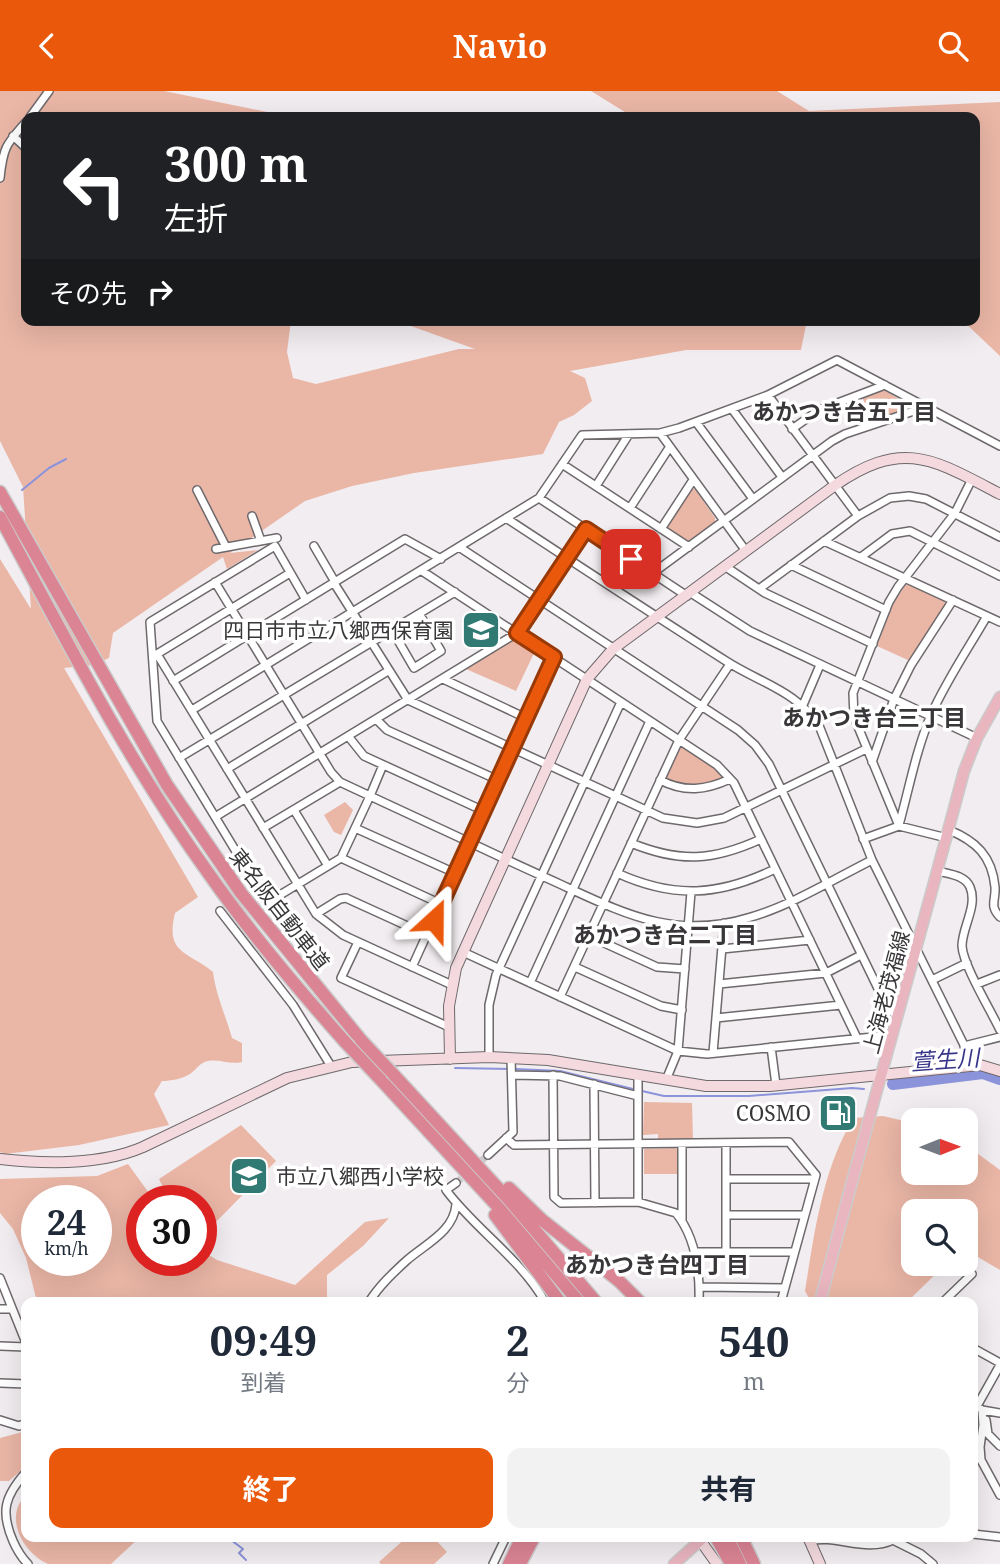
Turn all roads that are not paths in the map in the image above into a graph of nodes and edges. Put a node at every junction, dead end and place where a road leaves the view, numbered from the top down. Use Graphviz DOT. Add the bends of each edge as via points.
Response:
graph roads {
  1 [pos="49,91"];
  2 [pos="34,112"];
  3 [pos="21,127"];
  4 [pos="13,136"];
  5 [pos="21,143"];
  6 [pos="0,178"];
  7 [pos="885,385"];
  8 [pos="768,395"];
  9 [pos="926,407"];
  10 [pos="732,409"];
  11 [pos="696,422"];
  12 [pos="792,429"];
  13 [pos="660,433"];
  14 [pos="629,434"];
  15 [pos="1000,446"];
  16 [pos="669,448"];
  17 [pos="812,455"];
  18 [pos="562,464"];
  19 [pos="782,477"];
  20 [pos="972,479"];
  21 [pos="693,480"];
  22 [pos="596,486"];
  23 [pos="834,486"];
  24 [pos="197,490"];
  25 [pos="0,492"];
  26 [pos="1000,494"];
  27 [pos="539,498"];
  28 [pos="753,499"];
  29 [pos="630,508"];
  30 [pos="955,513"];
  31 [pos="252,516"];
  32 [pos="858,516"];
  33 [pos="0,517"];
  34 [pos="506,518"];
  35 [pos="724,521"];
  36 [pos="586,529"];
  37 [pos="661,529"];
  38 [pos="0,532"];
  39 [pos="1000,537"];
  40 [pos="276,538"];
  41 [pos="261,541"];
  42 [pos="824,541"];
  43 [pos="933,541"];
  44 [pos="314,546"];
  45 [pos="226,547"];
  46 [pos="459,547"];
  47 [pos="689,547"];
  48 [pos="216,549"];
  49 [pos="746,551"];
  50 [pos="264,552"];
  51 [pos="860,557"];
  52 [pos="567,558"];
  53 [pos="441,559"];
  54 [pos="791,565"];
  55 [pos="726,567"];
  56 [pos="422,571"];
  57 [pos="290,573"];
  58 [pos="653,573"];
  59 [pos="1000,576"];
  60 [pos="905,577"];
  61 [pos="215,582"];
  62 [pos="335,582"];
  63 [pos="759,589"];
  64 [pos="455,592"];
  65 [pos="689,594"];
  66 [pos="306,600"];
  67 [pos="953,600"];
  68 [pos="539,601"];
  69 [pos="48,605"];
  70 [pos="231,609"];
  71 [pos="886,610"];
  72 [pos="353,613"];
  73 [pos="420,615"];
  74 [pos="988,616"];
  75 [pos="657,617"];
  76 [pos="1000,622"];
  77 [pos="391,631"];
  78 [pos="517,633"];
  79 [pos="247,636"];
  80 [pos="371,642"];
  81 [pos="873,644"];
  82 [pos="613,649"];
  83 [pos="155,654"];
  84 [pos="554,657"];
  85 [pos="730,664"];
  86 [pos="820,664"];
  87 [pos="266,665"];
  88 [pos="388,671"];
  89 [pos="443,679"];
  90 [pos="587,680"];
  91 [pos="173,681"];
  92 [pos="857,682"];
  93 [pos="284,695"];
  94 [pos="1000,697"];
  95 [pos="894,699"];
  96 [pos="408,700"];
  97 [pos="621,702"];
  98 [pos="803,705"];
  99 [pos="701,706"];
  100 [pos="192,710"];
  101 [pos="930,716"];
  102 [pos="526,718"];
  103 [pos="376,719"];
  104 [pos="650,721"];
  105 [pos="302,724"];
  106 [pos="348,736"];
  107 [pos="977,738"];
  108 [pos="210,740"];
  109 [pos="679,740"];
  110 [pos="512,749"];
  111 [pos="866,749"];
  112 [pos="320,753"];
  113 [pos="180,758"];
  114 [pos="872,762"];
  115 [pos="383,765"];
  116 [pos="834,765"];
  117 [pos="548,766"];
  118 [pos="228,769"];
  119 [pos="730,779"];
  120 [pos="498,780"];
  121 [pos="660,780"];
  122 [pos="340,782"];
  123 [pos="584,783"];
  124 [pos="781,790"];
  125 [pos="370,796"];
  126 [pos="615,797"];
  127 [pos="245,798"];
  128 [pos="746,808"];
  129 [pos="294,810"];
  130 [pos="484,811"];
  131 [pos="645,811"];
  132 [pos="215,817"];
  133 [pos="899,826"];
  134 [pos="264,828"];
  135 [pos="355,828"];
  136 [pos="948,834"];
  137 [pos="761,839"];
  138 [pos="863,839"];
  139 [pos="470,842"];
  140 [pos="631,843"];
  141 [pos="341,858"];
  142 [pos="505,859"];
  143 [pos="872,860"];
  144 [pos="328,866"];
  145 [pos="775,869"];
  146 [pos="938,871"];
  147 [pos="455,873"];
  148 [pos="617,873"];
  149 [pos="541,875"];
  150 [pos="826,883"];
  151 [pos="298,884"];
  152 [pos="572,890"];
  153 [pos="691,892"];
  154 [pos="790,900"];
  155 [pos="441,904"];
  156 [pos="603,904"];
  157 [pos="220,911"];
  158 [pos="316,914"];
  159 [pos="1000,917"];
  160 [pos="724,923"];
  161 [pos="689,926"];
  162 [pos="427,935"];
  163 [pos="589,936"];
  164 [pos="810,940"];
  165 [pos="358,942"];
  166 [pos="722,949"];
  167 [pos="917,951"];
  168 [pos="463,952"];
  169 [pos="861,955"];
  170 [pos="967,963"];
  171 [pos="412,967"];
  172 [pos="575,967"];
  173 [pos="499,968"];
  174 [pos="685,969"];
  175 [pos="826,973"];
  176 [pos="1000,975"];
  177 [pos="932,980"];
  178 [pos="530,983"];
  179 [pos="719,984"];
  180 [pos="977,984"];
  181 [pos="452,985"];
  182 [pos="560,997"];
  183 [pos="841,1005"];
  184 [pos="682,1010"];
  185 [pos="899,1017"];
  186 [pos="716,1019"];
  187 [pos="449,1027"];
  188 [pos="1000,1030"];
  189 [pos="894,1035"];
  190 [pos="1000,1037"];
  191 [pos="857,1038"];
  192 [pos="964,1046"];
  193 [pos="771,1047"];
  194 [pos="678,1051"];
  195 [pos="713,1053"];
  196 [pos="489,1058"];
  197 [pos="450,1059"];
  198 [pos="331,1066"];
  199 [pos="971,1066"];
  200 [pos="512,1068"];
  201 [pos="1000,1071"];
  202 [pos="883,1075"];
  203 [pos="553,1076"];
  204 [pos="387,1077"];
  205 [pos="666,1080"];
  206 [pos="594,1084"];
  207 [pos="776,1085"];
  208 [pos="638,1088"];
  209 [pos="424,1117"];
  210 [pos="506,1139"];
  211 [pos="726,1143"];
  212 [pos="638,1144"];
  213 [pos="682,1144"];
  214 [pos="554,1145"];
  215 [pos="595,1145"];
  216 [pos="488,1155"];
  217 [pos="0,1159"];
  218 [pos="726,1179"];
  219 [pos="815,1179"];
  220 [pos="456,1183"];
  221 [pos="638,1202"];
  222 [pos="595,1203"];
  223 [pos="456,1204"];
  224 [pos="726,1215"];
  225 [pos="804,1215"];
  226 [pos="682,1220"];
  227 [pos="726,1251"];
  228 [pos="695,1252"];
  229 [pos="794,1252"];
  230 [pos="970,1276"];
  231 [pos="0,1277"];
  232 [pos="700,1287"];
  233 [pos="785,1288"];
  234 [pos="373,1297"];
  235 [pos="541,1297"];
  236 [pos="556,1297"];
  237 [pos="575,1297"];
  238 [pos="592,1297"];
  239 [pos="635,1297"];
  240 [pos="699,1297"];
  241 [pos="782,1297"];
  242 [pos="821,1297"];
  243 [pos="948,1297"];
  244 [pos="0,1308"];
  245 [pos="12,1309"];
  246 [pos="21,1332"];
  247 [pos="21,1345"];
  248 [pos="0,1346"];
  249 [pos="978,1351"];
  250 [pos="1000,1364"];
  251 [pos="0,1383"];
  252 [pos="21,1384"];
  253 [pos="978,1402"];
  254 [pos="978,1407"];
  255 [pos="978,1411"];
  256 [pos="978,1411"];
  257 [pos="1000,1413"];
  258 [pos="0,1420"];
  259 [pos="21,1425"];
  260 [pos="1000,1446"];
  261 [pos="21,1478"];
  262 [pos="1000,1495"];
  263 [pos="978,1535"];
  264 [pos="1000,1537"];
  265 [pos="504,1542"];
  266 [pos="520,1542"];
  267 [pos="531,1542"];
  268 [pos="698,1542"];
  269 [pos="699,1542"];
  270 [pos="704,1542"];
  271 [pos="723,1542"];
  272 [pos="724,1542"];
  273 [pos="743,1542"];
  274 [pos="751,1542"];
  275 [pos="810,1542"];
  276 [pos="837,1542"];
  277 [pos="886,1542"];
  278 [pos="897,1542"];
  279 [pos="28,1564"];
  280 [pos="493,1564"];
  281 [pos="509,1564"];
  282 [pos="520,1564"];
  283 [pos="674,1564"];
  284 [pos="682,1564"];
  285 [pos="717,1564"];
  286 [pos="731,1564"];
  287 [pos="740,1564"];
  288 [pos="754,1564"];
  289 [pos="760,1564"];
  290 [pos="820,1564"];
  291 [pos="929,1564"];
  1 -- 2 [label="street"];
  3 -- 4 [label="street"];
  4 -- 5 [label="street"];
  4 -- 6 [label="street" via="2,157"];
  7 -- 8 [label="street" via="837,360"];
  7 -- 9 [label="street"];
  7 -- 12 [label="street" via="828,406"];
  8 -- 10 [label="street"];
  8 -- 12 [label="street"];
  9 -- 15 [label="street"];
  9 -- 17 [label="street" via="845,434"];
  10 -- 11 [label="street"];
  10 -- 19 [label="street"];
  11 -- 13 [label="street"];
  11 -- 28 [label="street"];
  12 -- 17 [label="street"];
  13 -- 14 [label="street"];
  13 -- 16 [label="street"];
  14 -- 18 [label="street" via="582,435"];
  14 -- 22 [label="street"];
  16 -- 21 [label="street"];
  16 -- 29 [label="street"];
  17 -- 19 [label="street"];
  17 -- 23 [label="street"];
  18 -- 22 [label="street"];
  18 -- 27 [label="street"];
  19 -- 28 [label="street"];
  20 -- 23 [label="street" via="941,464 906,458 866,465"];
  20 -- 26 [label="street"];
  20 -- 30 [label="street"];
  21 -- 35 [label="street"];
  21 -- 37 [label="street"];
  22 -- 29 [label="street"];
  23 -- 32 [label="street"];
  23 -- 49 [label="street"];
  24 -- 45 [label="street"];
  25 -- 204 [label="highway, 東名阪自動車道, bridge" via="174,796 241,893"];
  27 -- 34 [label="street"];
  27 -- 36 [label="street"];
  28 -- 35 [label="street"];
  29 -- 37 [label="street"];
  30 -- 32 [label="street" via="926,499 897,496"];
  30 -- 39 [label="street"];
  30 -- 43 [label="street"];
  31 -- 41 [label="street"];
  32 -- 42 [label="street"];
  33 -- 69 [label="highway, 東名阪自動車道"];
  34 -- 46 [label="street"];
  34 -- 52 [label="street"];
  35 -- 47 [label="street"];
  35 -- 49 [label="street"];
  36 -- 52 [label="street"];
  36 -- 58 [label="street"];
  37 -- 47 [label="street"];
  38 -- 69 [label="highway"];
  40 -- 41 [label="street"];
  41 -- 45 [label="street"];
  41 -- 50 [label="street"];
  42 -- 51 [label="street"];
  42 -- 54 [label="street"];
  43 -- 51 [label="street" via="902,531"];
  43 -- 59 [label="street"];
  43 -- 60 [label="street"];
  44 -- 62 [label="street"];
  45 -- 48 [label="street"];
  46 -- 53 [label="street"];
  46 -- 68 [label="street"];
  47 -- 58 [label="street"];
  49 -- 55 [label="street"];
  50 -- 57 [label="street" via="275,546"];
  50 -- 61 [label="street"];
  51 -- 60 [label="street"];
  52 -- 68 [label="street"];
  52 -- 75 [label="street"];
  53 -- 56 [label="street"];
  53 -- 62 [label="street" via="405,539"];
  54 -- 63 [label="street"];
  54 -- 71 [label="street"];
  55 -- 63 [label="street"];
  55 -- 65 [label="street"];
  56 -- 64 [label="street"];
  56 -- 72 [label="street"];
  57 -- 66 [label="street"];
  57 -- 70 [label="street"];
  58 -- 65 [label="street"];
  60 -- 67 [label="street"];
  60 -- 71 [label="street"];
  61 -- 70 [label="street"];
  61 -- 83 [label="street" via="149,622"];
  62 -- 66 [label="street"];
  62 -- 72 [label="street"];
  63 -- 81 [label="street"];
  64 -- 73 [label="street"];
  64 -- 78 [label="street"];
  65 -- 75 [label="street"];
  65 -- 86 [label="street" via="750,631"];
  66 -- 79 [label="street"];
  67 -- 74 [label="street"];
  67 -- 95 [label="street"];
  68 -- 78 [label="street"];
  68 -- 82 [label="street"];
  69 -- 204 [label="highway, 東名阪自動車道, bridge" via="153,791 208,874 346,1043"];
  70 -- 79 [label="street"];
  70 -- 83 [label="street"];
  71 -- 81 [label="street"];
  72 -- 80 [label="street"];
  72 -- 87 [label="street"];
  73 -- 77 [label="street"];
  73 -- 77 [label="street" via="441,651 414,668"];
  74 -- 76 [label="street"];
  74 -- 101 [label="street"];
  75 -- 82 [label="street"];
  75 -- 85 [label="street"];
  77 -- 80 [label="street"];
  78 -- 84 [label="street"];
  78 -- 89 [label="street"];
  79 -- 87 [label="street"];
  79 -- 91 [label="street"];
  80 -- 88 [label="street"];
  80 -- 93 [label="street"];
  81 -- 92 [label="street"];
  82 -- 90 [label="street"];
  82 -- 99 [label="street"];
  83 -- 91 [label="street"];
  83 -- 113 [label="street" via="156,721"];
  84 -- 90 [label="street"];
  84 -- 102 [label="street"];
  85 -- 98 [label="street"];
  85 -- 99 [label="street"];
  86 -- 92 [label="street"];
  86 -- 98 [label="street"];
  87 -- 93 [label="street"];
  87 -- 100 [label="street"];
  88 -- 96 [label="street"];
  88 -- 105 [label="street"];
  89 -- 96 [label="street"];
  89 -- 102 [label="street"];
  90 -- 97 [label="street"];
  90 -- 117 [label="street"];
  91 -- 100 [label="street"];
  92 -- 95 [label="street"];
  92 -- 111 [label="street" via="853,712"];
  93 -- 105 [label="street"];
  93 -- 108 [label="street"];
  94 -- 107 [label="main road, 上海老茂福線"];
  95 -- 101 [label="street"];
  95 -- 114 [label="street"];
  96 -- 103 [label="street"];
  96 -- 110 [label="street"];
  97 -- 104 [label="street"];
  97 -- 123 [label="street"];
  98 -- 116 [label="street" via="820,728"];
  99 -- 109 [label="street"];
  99 -- 124 [label="street" via="755,745"];
  100 -- 108 [label="street"];
  101 -- 107 [label="street"];
  101 -- 133 [label="street"];
  102 -- 110 [label="street"];
  103 -- 106 [label="street"];
  103 -- 120 [label="street" via="387,730"];
  104 -- 109 [label="street"];
  104 -- 126 [label="street"];
  105 -- 112 [label="street"];
  105 -- 118 [label="street"];
  106 -- 112 [label="street"];
  106 -- 115 [label="street" via="360,753"];
  107 -- 136 [label="main road, 上海老茂福線"];
  108 -- 113 [label="street"];
  108 -- 118 [label="street"];
  109 -- 119 [label="street"];
  109 -- 121 [label="street"];
  110 -- 117 [label="street"];
  110 -- 120 [label="street"];
  111 -- 114 [label="street"];
  111 -- 116 [label="street"];
  112 -- 122 [label="street"];
  112 -- 127 [label="street"];
  113 -- 132 [label="street"];
  114 -- 133 [label="street"];
  115 -- 125 [label="street"];
  115 -- 130 [label="street"];
  116 -- 124 [label="street"];
  116 -- 138 [label="street"];
  117 -- 123 [label="street"];
  117 -- 142 [label="street"];
  118 -- 127 [label="street"];
  119 -- 121 [label="street" via="694,790"];
  119 -- 128 [label="street"];
  120 -- 130 [label="street"];
  121 -- 131 [label="street"];
  122 -- 125 [label="street"];
  122 -- 129 [label="street"];
  123 -- 126 [label="street"];
  123 -- 149 [label="street"];
  124 -- 128 [label="street"];
  124 -- 150 [label="street"];
  125 -- 135 [label="street"];
  125 -- 139 [label="street"];
  126 -- 131 [label="street"];
  126 -- 152 [label="street"];
  127 -- 132 [label="street"];
  127 -- 134 [label="street"];
  128 -- 131 [label="street" via="697,823 680,823"];
  128 -- 137 [label="street"];
  129 -- 134 [label="street"];
  129 -- 144 [label="street"];
  130 -- 139 [label="street"];
  131 -- 140 [label="street"];
  132 -- 151 [label="street" via="267,901"];
  133 -- 136 [label="street"];
  133 -- 138 [label="street"];
  134 -- 151 [label="street"];
  135 -- 141 [label="street"];
  135 -- 147 [label="street"];
  136 -- 146 [label="main road, 上海老茂福線"];
  136 -- 159 [label="street" via="962,835 987,856 995,889 992,902"];
  137 -- 140 [label="street" via="719,855 687,857"];
  137 -- 145 [label="street"];
  138 -- 143 [label="street"];
  139 -- 142 [label="street"];
  139 -- 147 [label="street"];
  140 -- 148 [label="street"];
  141 -- 144 [label="street"];
  141 -- 155 [label="street"];
  142 -- 149 [label="street"];
  142 -- 168 [label="street"];
  143 -- 150 [label="street"];
  143 -- 167 [label="street"];
  144 -- 151 [label="street"];
  145 -- 153 [label="street" via="742,884"];
  145 -- 154 [label="street"];
  146 -- 167 [label="main road, 上海老茂福線"];
  146 -- 170 [label="street" via="962,878 971,888 962,942"];
  147 -- 155 [label="street"];
  148 -- 153 [label="street" via="655,887"];
  148 -- 156 [label="street"];
  149 -- 152 [label="street"];
  149 -- 173 [label="street"];
  150 -- 154 [label="street"];
  150 -- 169 [label="street"];
  151 -- 158 [label="street"];
  152 -- 156 [label="street"];
  152 -- 178 [label="street"];
  153 -- 161 [label="street"];
  154 -- 160 [label="street"];
  154 -- 164 [label="street"];
  155 -- 162 [label="street"];
  156 -- 161 [label="street" via="652,922"];
  156 -- 163 [label="street"];
  157 -- 198 [label="street" via="293,1005"];
  158 -- 162 [label="street" via="346,898"];
  158 -- 165 [label="street"];
  160 -- 161 [label="street"];
  160 -- 166 [label="street"];
  161 -- 174 [label="street"];
  162 -- 171 [label="street"];
  163 -- 172 [label="street"];
  163 -- 174 [label="street" via="657,967"];
  164 -- 166 [label="street"];
  164 -- 175 [label="street"];
  165 -- 171 [label="street"];
  165 -- 187 [label="street" via="341,978"];
  166 -- 179 [label="street"];
  167 -- 177 [label="street"];
  167 -- 185 [label="main road, 上海老茂福線"];
  168 -- 173 [label="street"];
  168 -- 181 [label="street"];
  169 -- 175 [label="street"];
  169 -- 185 [label="street" via="887,1007"];
  170 -- 177 [label="street"];
  170 -- 180 [label="street"];
  171 -- 181 [label="street"];
  172 -- 182 [label="street"];
  172 -- 184 [label="street" via="661,1006"];
  173 -- 178 [label="street"];
  173 -- 196 [label="street" via="489,1005"];
  174 -- 184 [label="street"];
  175 -- 179 [label="street"];
  175 -- 183 [label="street"];
  176 -- 180 [label="street"];
  177 -- 192 [label="street"];
  178 -- 182 [label="street"];
  179 -- 186 [label="street"];
  180 -- 188 [label="street"];
  181 -- 187 [label="street"];
  182 -- 194 [label="street"];
  183 -- 186 [label="street"];
  183 -- 191 [label="street"];
  184 -- 194 [label="street"];
  185 -- 189 [label="main road, 上海老茂福線"];
  186 -- 195 [label="street"];
  187 -- 197 [label="street"];
  189 -- 191 [label="street"];
  189 -- 202 [label="main road, 上海老茂福線"];
  190 -- 192 [label="street"];
  191 -- 193 [label="street"];
  192 -- 199 [label="street"];
  193 -- 195 [label="street"];
  193 -- 207 [label="street"];
  194 -- 195 [label="street"];
  194 -- 205 [label="street"];
  196 -- 197 [label="street"];
  196 -- 200 [label="street"];
  197 -- 198 [label="street"];
  198 -- 217 [label="street" via="287,1078 118,1155 90,1160"];
  199 -- 201 [label="street"];
  199 -- 202 [label="street"];
  200 -- 203 [label="street"];
  200 -- 208 [label="street" via="548,1061"];
  200 -- 210 [label="street" via="513,1132"];
  202 -- 207 [label="street"];
  202 -- 242 [label="main road, 上海老茂福線"];
  203 -- 206 [label="street"];
  203 -- 214 [label="street"];
  204 -- 209 [label="highway, 東名阪自動車道"];
  205 -- 207 [label="street" via="728,1087"];
  205 -- 208 [label="street"];
  206 -- 208 [label="street"];
  206 -- 215 [label="street"];
  208 -- 212 [label="street"];
  209 -- 236 [label="highway"];
  209 -- 237 [label="highway, 東名阪自動車道"];
  209 -- 238 [label="highway, 東名阪自動車道" via="540,1235"];
  209 -- 239 [label="highway"];
  210 -- 214 [label="street" via="514,1145"];
  210 -- 216 [label="street"];
  211 -- 213 [label="street"];
  211 -- 218 [label="street"];
  211 -- 219 [label="street" via="789,1142"];
  212 -- 213 [label="street"];
  212 -- 215 [label="street"];
  212 -- 221 [label="street"];
  213 -- 226 [label="street"];
  214 -- 215 [label="street"];
  214 -- 222 [label="street" via="554,1197 561,1203"];
  215 -- 222 [label="street"];
  218 -- 219 [label="street"];
  218 -- 224 [label="street"];
  219 -- 225 [label="street"];
  220 -- 223 [label="street" via="446,1190"];
  221 -- 222 [label="street"];
  221 -- 226 [label="street" via="676,1213"];
  223 -- 234 [label="street" via="444,1229"];
  223 -- 235 [label="street" via="489,1234"];
  224 -- 225 [label="street"];
  224 -- 227 [label="street"];
  225 -- 229 [label="street"];
  226 -- 228 [label="street"];
  227 -- 228 [label="street"];
  227 -- 229 [label="street"];
  228 -- 232 [label="street"];
  229 -- 233 [label="street"];
  230 -- 243 [label="street"];
  231 -- 245 [label="street"];
  232 -- 233 [label="street"];
  232 -- 240 [label="street"];
  233 -- 241 [label="street"];
  244 -- 245 [label="street"];
  245 -- 246 [label="street"];
  247 -- 248 [label="street"];
  249 -- 250 [label="street"];
  250 -- 253 [label="street"];
  251 -- 252 [label="street"];
  254 -- 257 [label="street"];
  255 -- 260 [label="street" via="988,1434"];
  256 -- 262 [label="street" via="984,1425 981,1460"];
  258 -- 259 [label="street"];
  261 -- 279 [label="street" via="9,1492 4,1518"];
  263 -- 264 [label="street"];
  265 -- 280 [label="street"];
  266 -- 281 [label="highway"];
  267 -- 282 [label="highway"];
  268 -- 283 [label="main road"];
  269 -- 284 [label="main road"];
  270 -- 285 [label="street"];
  271 -- 286 [label="highway"];
  272 -- 287 [label="highway"];
  273 -- 288 [label="highway"];
  274 -- 289 [label="highway"];
  275 -- 290 [label="street"];
  276 -- 277 [label="street"];
  278 -- 291 [label="street"];
}
